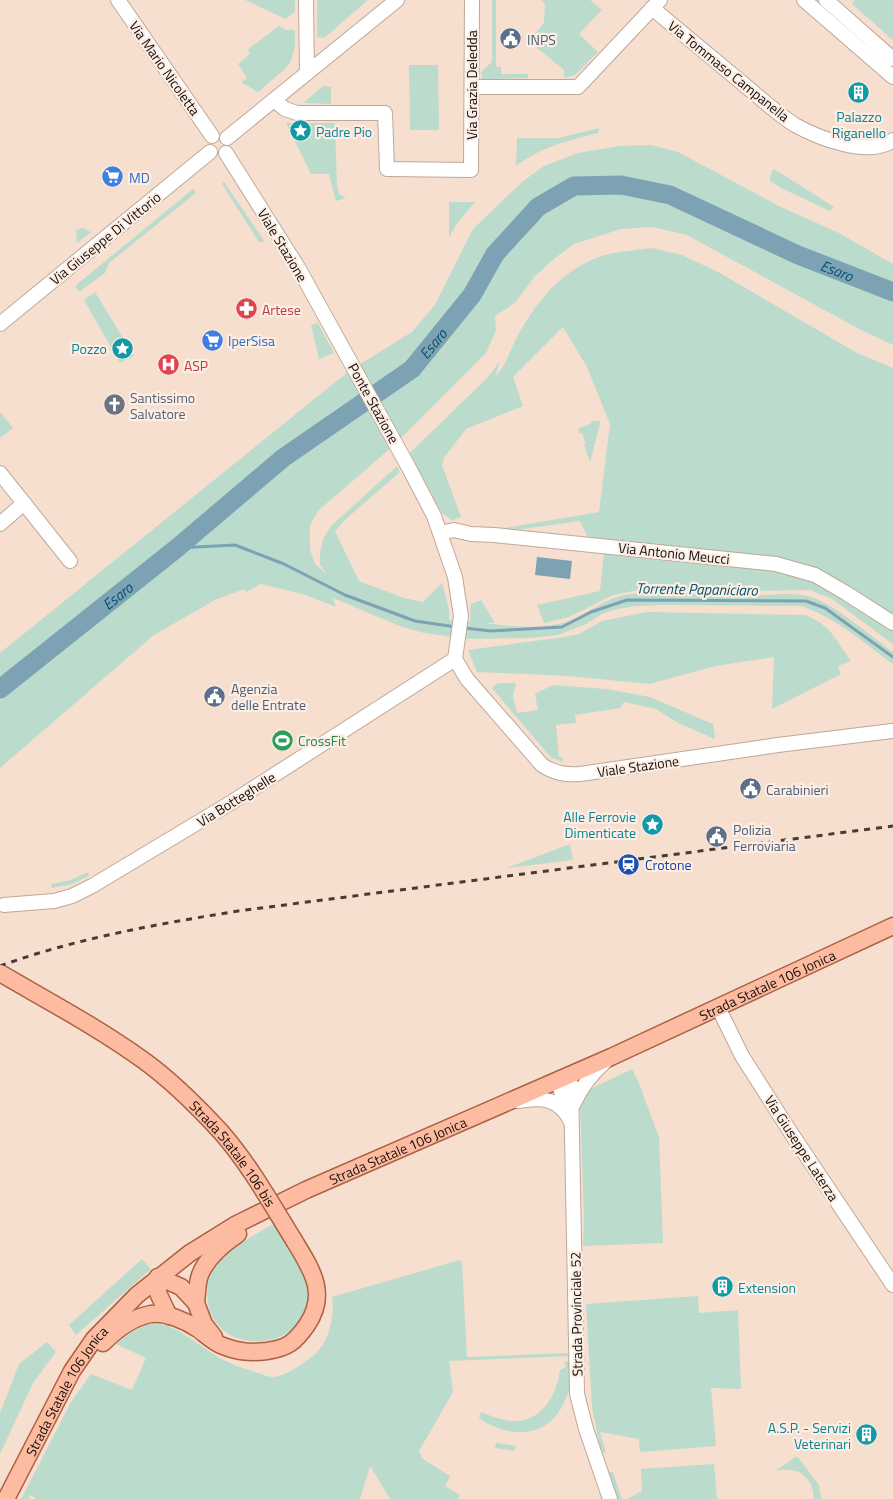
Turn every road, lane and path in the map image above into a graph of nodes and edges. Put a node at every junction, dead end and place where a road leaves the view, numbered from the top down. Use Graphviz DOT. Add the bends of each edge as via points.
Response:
graph roads {
  1 [pos="118,0"];
  2 [pos="306,0"];
  3 [pos="397,0"];
  4 [pos="472,0"];
  5 [pos="804,0"];
  6 [pos="826,0"];
  7 [pos="656,4"];
  8 [pos="893,60"];
  9 [pos="307,73"];
  10 [pos="893,77"];
  11 [pos="472,87"];
  12 [pos="274,100"];
  13 [pos="212,136"];
  14 [pos="227,138"];
  15 [pos="893,140"];
  16 [pos="210,152"];
  17 [pos="226,153"];
  18 [pos="0,324"];
  19 [pos="338,339"];
  20 [pos="0,473"];
  21 [pos="24,503"];
  22 [pos="0,524"];
  23 [pos="440,533"];
  24 [pos="70,561"];
  25 [pos="893,623"];
  26 [pos="455,659"];
  27 [pos="892,732"];
  28 [pos="4,905"];
  29 [pos="893,926"];
  30 [pos="0,973"];
  31 [pos="718,1007"];
  32 [pos="611,1057"];
  33 [pos="564,1077"];
  34 [pos="505,1103"];
  35 [pos="571,1124"];
  36 [pos="306,1190"];
  37 [pos="158,1277"];
  38 [pos="893,1285"];
  39 [pos="196,1303"];
  40 [pos="169,1316"];
  41 [pos="221,1346"];
  42 [pos="55,1406"];
  43 [pos="6,1499"];
  44 [pos="610,1499"];
  1 -- 13 [label="street, Via Mario Nicoletta"];
  2 -- 9 [label="street"];
  3 -- 9 [label="street"];
  4 -- 11 [label="street, Via Grazia Deledda"];
  5 -- 10 [label="street"];
  6 -- 8 [label="street"];
  7 -- 11 [label="street" via="578,86"];
  7 -- 15 [label="street, Via Tommaso Campanella" via="764,101 797,126 840,144 867,147 886,145"];
  9 -- 12 [label="street"];
  11 -- 12 [label="street, Via Grazia Deledda" via="471,170 387,169 385,113 297,113 285,110"];
  12 -- 14 [label="street"];
  13 -- 14 [label="street" via="218,134"];
  13 -- 16 [label="street" via="208,142"];
  14 -- 17 [label="street" via="229,147"];
  16 -- 17 [label="street" via="219,156"];
  16 -- 18 [label="street, Via Giuseppe Di Vittorio"];
  17 -- 19 [label="street, Viale Stazione" via="282,240"];
  19 -- 23 [label="street, Ponte Stazione" via="409,468"];
  20 -- 21 [label="street"];
  21 -- 22 [label="street"];
  21 -- 24 [label="street"];
  23 -- 25 [label="street, Via Antonio Meucci" via="454,530 776,564 815,575"];
  23 -- 26 [label="street" via="455,578 461,616"];
  26 -- 27 [label="street, Viale Stazione" via="466,678 542,765 564,775"];
  26 -- 28 [label="street, Via Botteghelle" via="232,802 92,886 54,901"];
  29 -- 31 [label="main road, Strada Statale 106 Jonica"];
  30 -- 41 [label="main road, Strada Statale 106 bis, bridge" via="96,1030 168,1080 222,1133 314,1274 317,1295 314,1315 290,1345 250,1354"];
  31 -- 32 [label="main road, Strada Statale 106 Jonica"];
  31 -- 38 [label="street, Via Giuseppe Laterza" via="747,1064"];
  32 -- 33 [label="main road, Strada Statale 106 Jonica"];
  32 -- 35 [label="street" via="579,1091"];
  33 -- 34 [label="main road, Strada Statale 106 Jonica"];
  33 -- 35 [label="street" via="560,1088"];
  34 -- 35 [label="street" via="532,1098 550,1100 560,1106"];
  34 -- 36 [label="main road, Strada Statale 106 Jonica"];
  35 -- 44 [label="street, Strada Provinciale 52" via="577,1394"];
  36 -- 37 [label="main road, Strada Statale 106 Jonica" via="235,1225"];
  36 -- 39 [label="main road" via="227,1242 209,1259 200,1276"];
  37 -- 39 [label="main road" via="181,1287"];
  37 -- 40 [label="main road" via="158,1293"];
  37 -- 42 [label="main road, Strada Statale 106 Jonica" via="94,1339 72,1371"];
  39 -- 41 [label="main road" via="204,1324"];
  40 -- 41 [label="main road" via="195,1327"];
  40 -- 42 [label="main road" via="152,1314 131,1321 114,1333 97,1350"];
  42 -- 43 [label="main road, Strada Statale 106 Jonica"];
}
